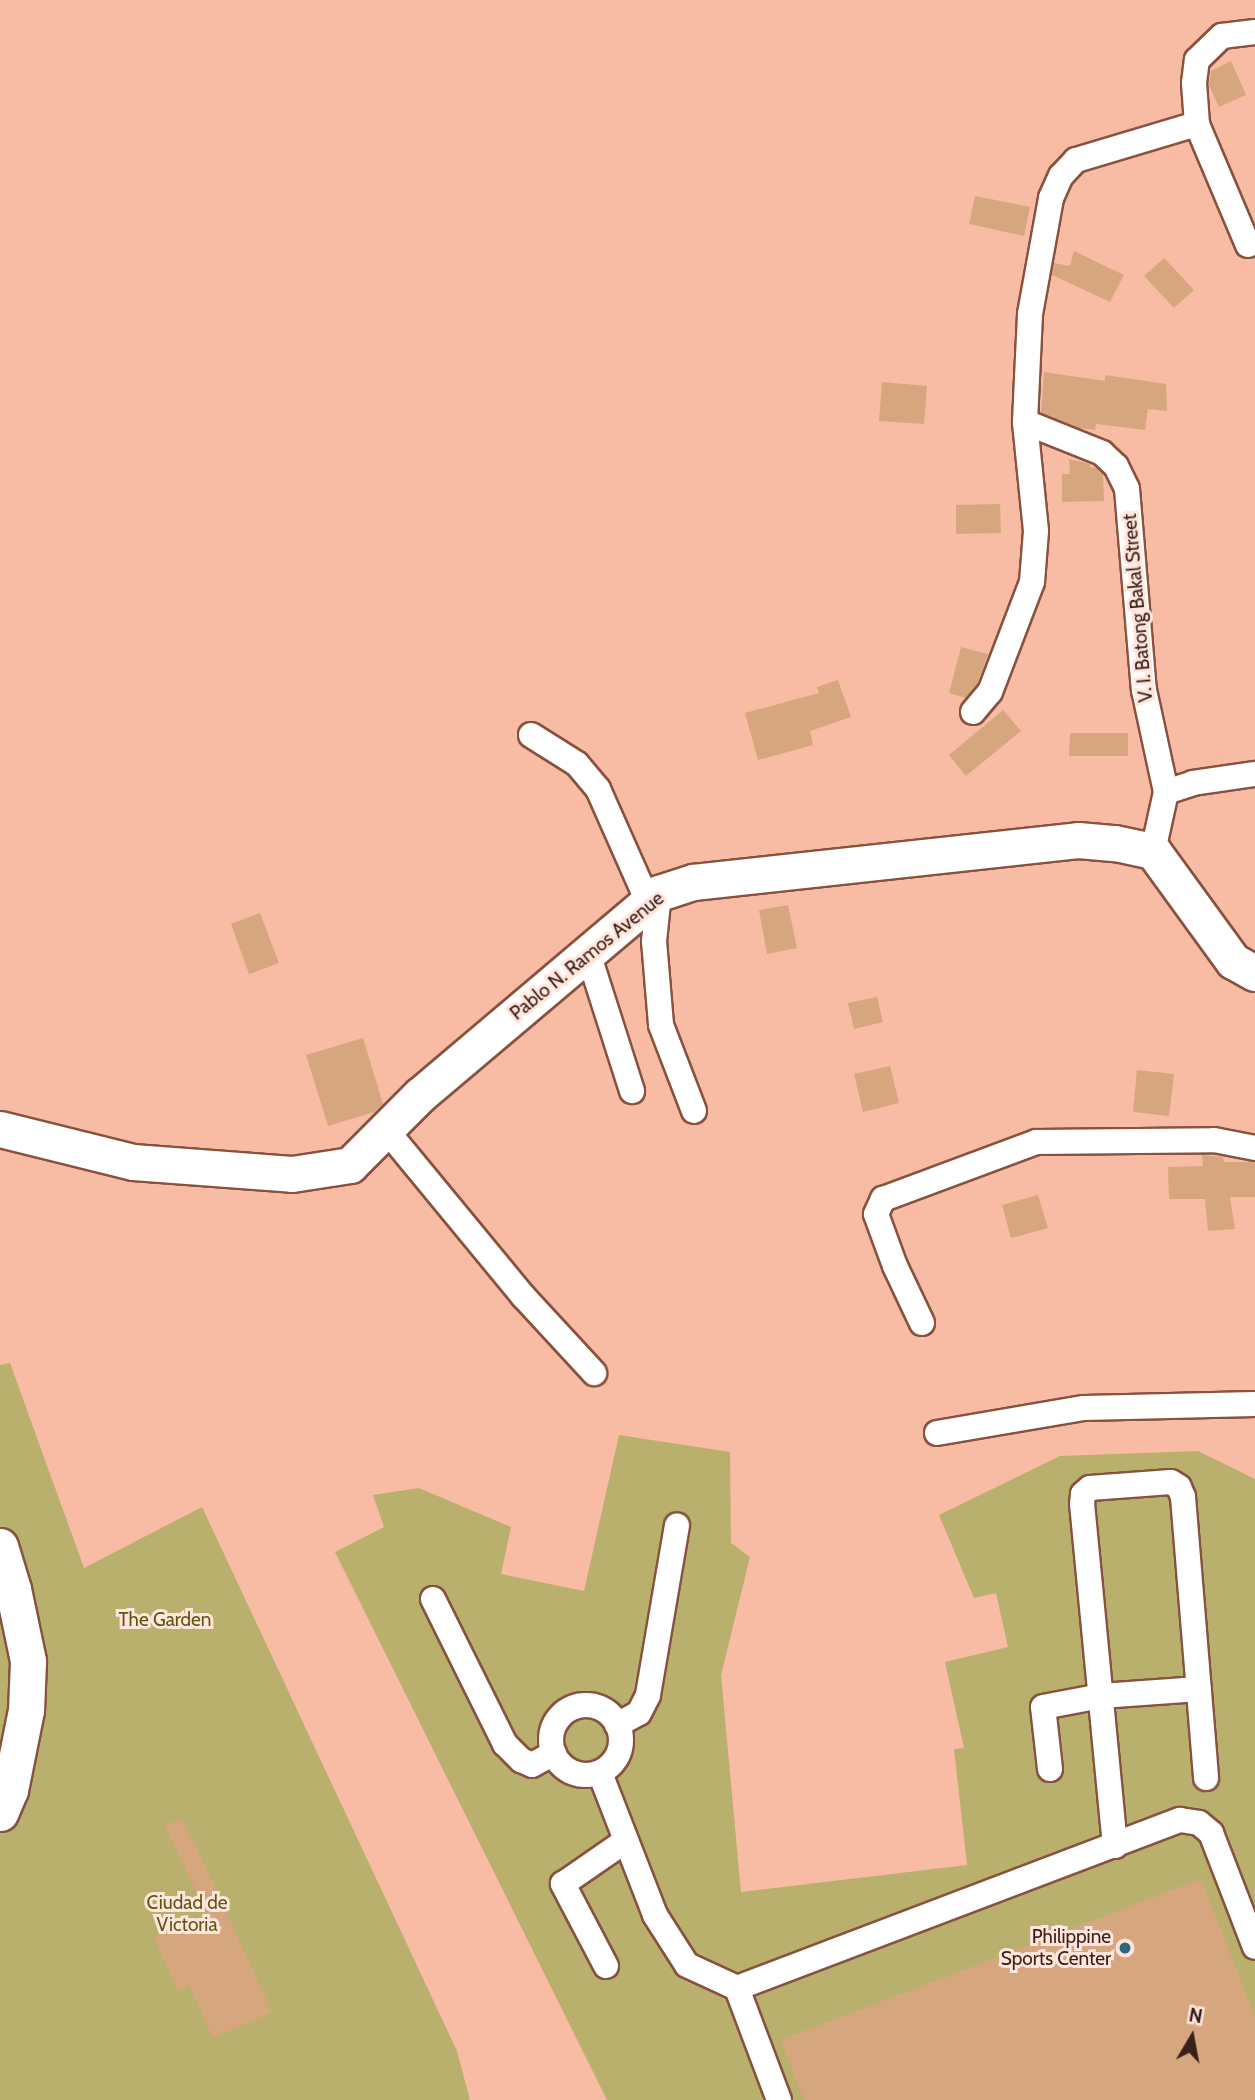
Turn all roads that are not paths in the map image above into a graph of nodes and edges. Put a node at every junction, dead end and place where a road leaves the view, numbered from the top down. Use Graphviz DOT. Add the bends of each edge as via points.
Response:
graph roads {
  1 [pos="1255,32"];
  2 [pos="1197,124"];
  3 [pos="1248,245"];
  4 [pos="1025,422"];
  5 [pos="974,712"];
  6 [pos="531,735"];
  7 [pos="1255,774"];
  8 [pos="1166,792"];
  9 [pos="1153,851"];
  10 [pos="653,898"];
  11 [pos="588,953"];
  12 [pos="1255,973"];
  13 [pos="632,1091"];
  14 [pos="694,1111"];
  15 [pos="0,1129"];
  16 [pos="387,1131"];
  17 [pos="1255,1148"];
  18 [pos="922,1323"];
  19 [pos="594,1374"];
  20 [pos="1255,1404"];
  21 [pos="937,1433"];
  22 [pos="677,1525"];
  23 [pos="0,1546"];
  24 [pos="433,1599"];
  25 [pos="0,1629"];
  26 [pos="1199,1689"];
  27 [pos="1101,1696"];
  28 [pos="0,1715"];
  29 [pos="617,1725"];
  30 [pos="554,1753"];
  31 [pos="1050,1769"];
  32 [pos="600,1773"];
  33 [pos="1206,1778"];
  34 [pos="3,1796"];
  35 [pos="625,1841"];
  36 [pos="1115,1846"];
  37 [pos="1255,1947"];
  38 [pos="606,1966"];
  39 [pos="737,1988"];
  40 [pos="779,2100"];
  1 -- 2 [label="street" via="1222,36 1198,60 1194,83"];
  2 -- 3 [label="street"];
  2 -- 4 [label="street" via="1076,160 1061,176 1051,198 1030,314"];
  4 -- 5 [label="street" via="1036,514 1032,582 990,692"];
  4 -- 8 [label="street, V. I. Batong Bakal Street" via="1102,453 1116,466 1127,489 1144,690"];
  6 -- 10 [label="street" via="577,764 598,789"];
  7 -- 8 [label="street"];
  8 -- 9 [label="street, V. I. Batong Bakal Street"];
  9 -- 10 [label="street, Pablo N. Ramos Avenue" via="1079,840 694,882"];
  9 -- 12 [label="street" via="1233,961"];
  10 -- 11 [label="street, Pablo N. Ramos Avenue"];
  10 -- 14 [label="street" via="661,1025"];
  11 -- 13 [label="street"];
  11 -- 16 [label="street, Pablo N. Ramos Avenue" via="420,1095"];
  15 -- 16 [label="street, Pablo N. Ramos Avenue" via="133,1162 292,1174 350,1165"];
  16 -- 19 [label="street"];
  17 -- 18 [label="street" via="1214,1140 1037,1142 883,1199 876,1214"];
  20 -- 21 [label="street" via="1084,1408"];
  22 -- 29 [label="street" via="648,1695 639,1713"];
  23 -- 34 [label="street" via="28,1661 26,1710"];
  24 -- 30 [label="street" via="505,1744 532,1765"];
  25 -- 28 [label="street" via="4,1671"];
  26 -- 27 [label="street"];
  26 -- 27 [label="street" via="1183,1497 1171,1482 1090,1488 1083,1494"];
  26 -- 33 [label="street"];
  27 -- 31 [label="street" via="1043,1707"];
  27 -- 36 [label="street"];
  29 -- 30 [label="street" via="597,1707 573,1708 552,1732"];
  29 -- 32 [label="street" via="618,1756"];
  30 -- 32 [label="street" via="559,1763 578,1774"];
  32 -- 35 [label="street"];
  35 -- 38 [label="street" via="563,1884"];
  35 -- 39 [label="street" via="655,1915 687,1965"];
  36 -- 37 [label="street" via="1180,1820 1199,1823 1211,1833"];
  36 -- 39 [label="street"];
  39 -- 40 [label="street"];
}
